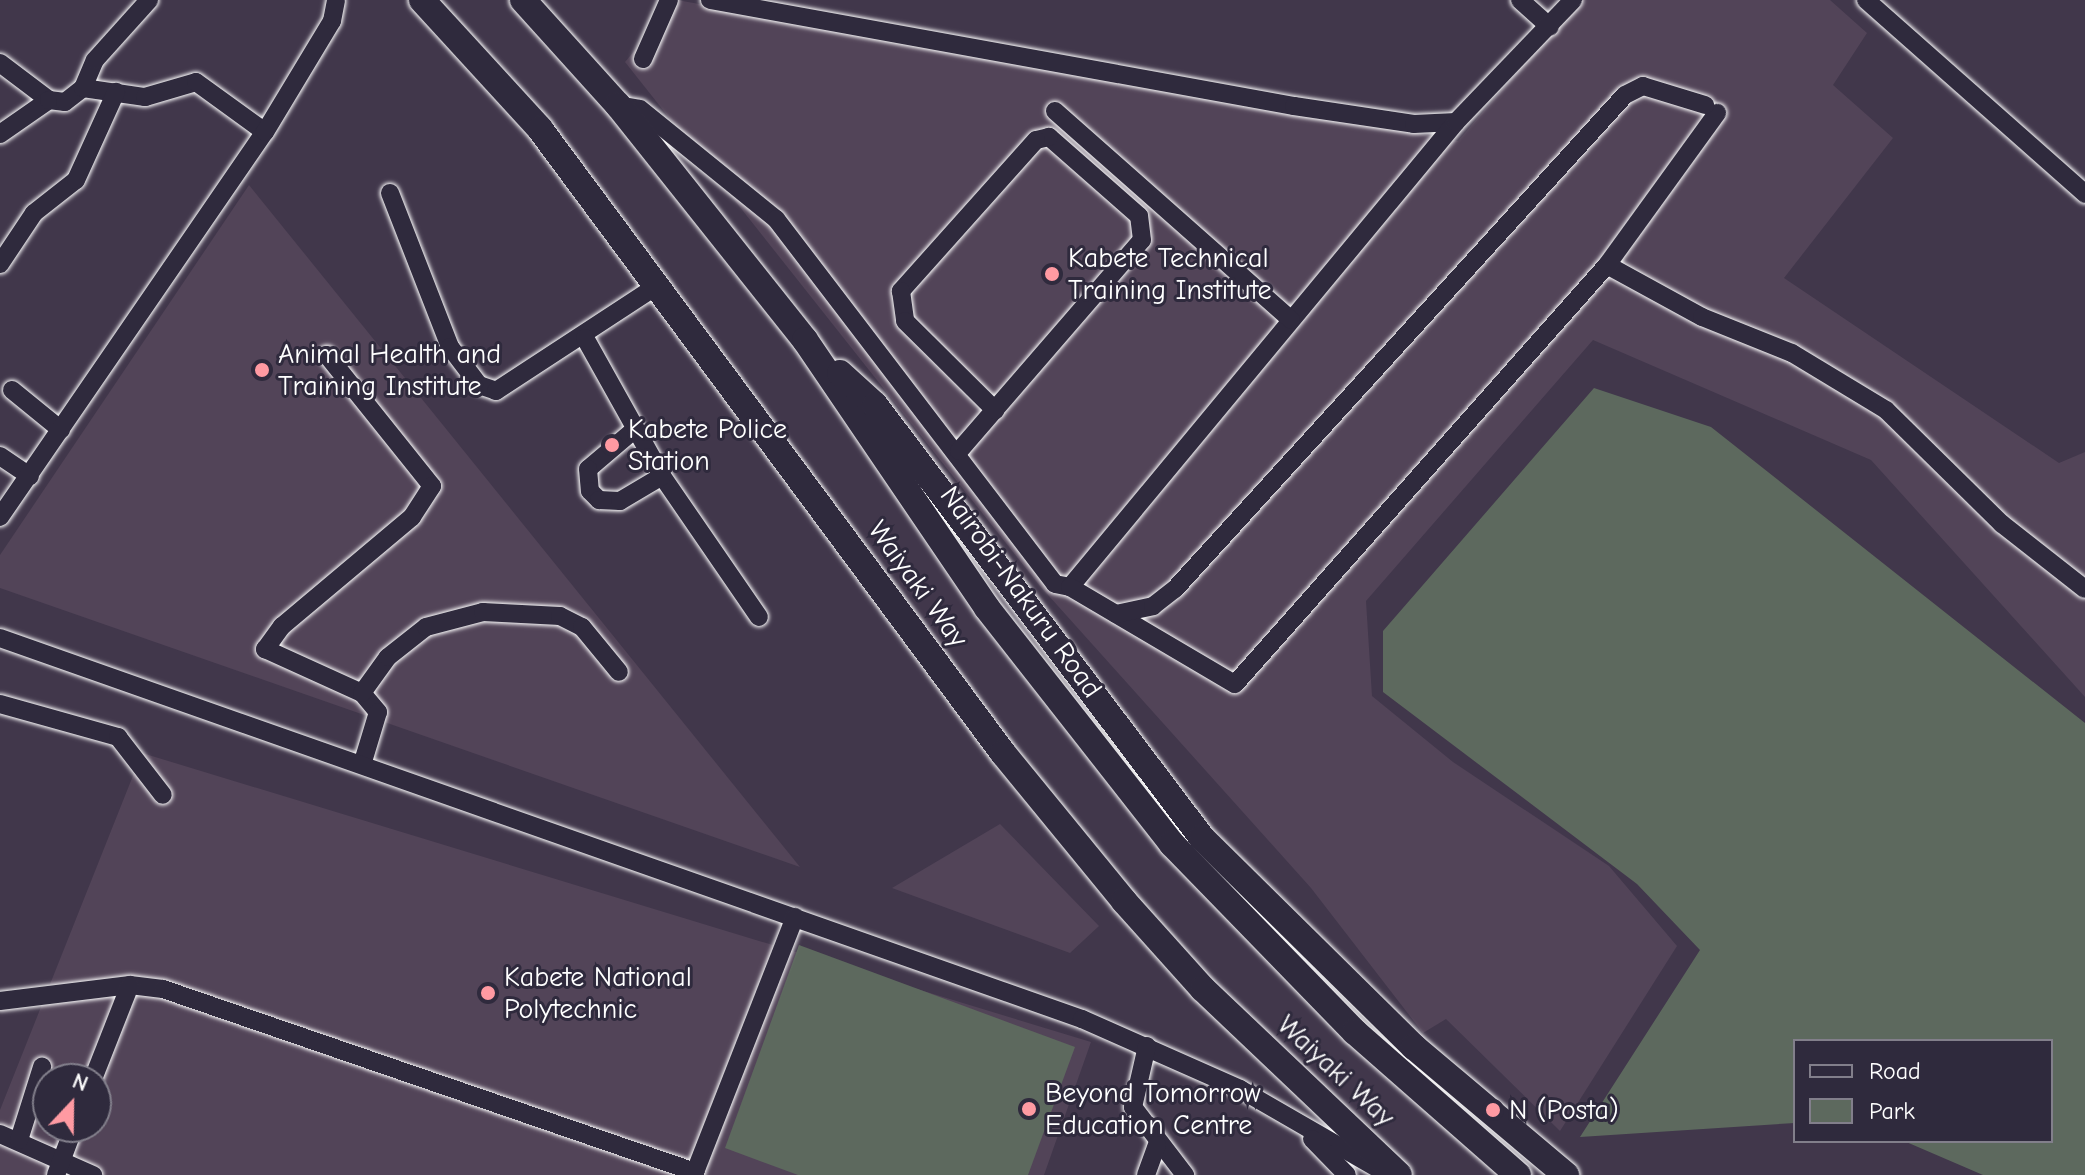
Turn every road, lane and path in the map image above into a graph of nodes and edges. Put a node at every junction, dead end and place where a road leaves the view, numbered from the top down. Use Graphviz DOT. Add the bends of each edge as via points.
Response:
graph roads {
  1 [pos="149,0"];
  2 [pos="336,0"];
  3 [pos="422,0"];
  4 [pos="523,0"];
  5 [pos="669,0"];
  6 [pos="710,0"];
  7 [pos="1520,0"];
  8 [pos="1573,0"];
  9 [pos="1866,0"];
  10 [pos="1550,27"];
  11 [pos="643,59"];
  12 [pos="0,63"];
  13 [pos="83,88"];
  14 [pos="116,92"];
  15 [pos="49,100"];
  16 [pos="618,105"];
  17 [pos="1055,111"];
  18 [pos="1456,122"];
  19 [pos="265,132"];
  20 [pos="0,134"];
  21 [pos="390,193"];
  22 [pos="2085,194"];
  23 [pos="0,264"];
  24 [pos="1607,265"];
  25 [pos="655,287"];
  26 [pos="1291,320"];
  27 [pos="585,338"];
  28 [pos="805,340"];
  29 [pos="327,355"];
  30 [pos="12,390"];
  31 [pos="995,410"];
  32 [pos="61,430"];
  33 [pos="634,430"];
  34 [pos="959,451"];
  35 [pos="0,456"];
  36 [pos="30,476"];
  37 [pos="662,476"];
  38 [pos="0,517"];
  39 [pos="1070,587"];
  40 [pos="2085,589"];
  41 [pos="1116,614"];
  42 [pos="759,617"];
  43 [pos="0,638"];
  44 [pos="619,672"];
  45 [pos="362,693"];
  46 [pos="0,704"];
  47 [pos="362,765"];
  48 [pos="163,795"];
  49 [pos="795,917"];
  50 [pos="130,985"];
  51 [pos="0,1001"];
  52 [pos="1147,1046"];
  53 [pos="99,1063"];
  54 [pos="32,1099"];
  55 [pos="1296,1122"];
  56 [pos="0,1134"];
  57 [pos="19,1140"];
  58 [pos="68,1143"];
  59 [pos="1157,1145"];
  60 [pos="58,1169"];
  61 [pos="694,1173"];
  62 [pos="93,1175"];
  63 [pos="1146,1175"];
  64 [pos="1185,1175"];
  65 [pos="1347,1175"];
  66 [pos="1389,1175"];
  67 [pos="1399,1175"];
  68 [pos="1518,1175"];
  69 [pos="1566,1175"];
  1 -- 13 [label="street" via="95,60"];
  2 -- 19 [label="street" via="332,21"];
  3 -- 25 [label="highway, Waiyaki Way" via="540,129"];
  4 -- 16 [label="highway, Nairobi-Nakuru Road"];
  5 -- 11 [label="street"];
  6 -- 18 [label="street" via="1294,106 1414,124"];
  7 -- 10 [label="street"];
  8 -- 10 [label="street"];
  9 -- 22 [label="street"];
  10 -- 18 [label="street"];
  12 -- 15 [label="street"];
  13 -- 14 [label="street"];
  13 -- 15 [label="street" via="65,102"];
  14 -- 19 [label="street" via="145,97 196,82"];
  14 -- 23 [label="street" via="76,180 34,213"];
  15 -- 20 [label="street"];
  16 -- 28 [label="highway, Nairobi-Nakuru Road"];
  16 -- 34 [label="street" via="640,109 776,219"];
  17 -- 26 [label="street"];
  18 -- 26 [label="street"];
  19 -- 32 [label="street"];
  21 -- 27 [label="street" via="450,347 479,385 496,391"];
  24 -- 40 [label="street" via="1702,317 1792,353 1886,410 2002,524"];
  24 -- 41 [label="street" via="1235,684"];
  24 -- 41 [label="street" via="1711,109 1643,86 1625,95 1175,589 1153,606"];
  25 -- 27 [label="street"];
  25 -- 67 [label="highway, Waiyaki Way" via="1003,753 1124,901 1203,989"];
  26 -- 39 [label="street"];
  27 -- 33 [label="street"];
  28 -- 68 [label="highway, Nairobi-Nakuru Road" via="987,608 1172,844 1344,1022"];
  28 -- 69 [label="highway" via="875,405 1202,838 1414,1047"];
  29 -- 45 [label="street" via="432,486 428,501 282,626 265,649"];
  30 -- 32 [label="street"];
  31 -- 31 [label="street" via="1142,240 1145,228 1049,137 1036,140 901,291 905,321"];
  31 -- 34 [label="street"];
  32 -- 36 [label="street"];
  33 -- 37 [label="street"];
  33 -- 37 [label="street" via="588,469 590,491 599,500 620,501"];
  34 -- 39 [label="street" via="1055,584"];
  35 -- 36 [label="street"];
  36 -- 38 [label="street"];
  37 -- 42 [label="street"];
  39 -- 41 [label="street"];
  43 -- 47 [label="street"];
  44 -- 45 [label="street" via="582,627 560,616 483,612 426,627 388,657"];
  45 -- 47 [label="street" via="378,712"];
  46 -- 48 [label="street" via="118,737"];
  47 -- 49 [label="street"];
  49 -- 52 [label="street"];
  49 -- 61 [label="street"];
  50 -- 51 [label="street"];
  50 -- 53 [label="street"];
  50 -- 61 [label="street" via="163,989"];
  52 -- 55 [label="street"];
  52 -- 59 [label="street" via="1133,1107"];
  54 -- 57 [label="street"];
  55 -- 65 [label="street"];
  55 -- 66 [label="street"];
  56 -- 57 [label="street"];
  57 -- 60 [label="street"];
  58 -- 60 [label="street"];
  59 -- 63 [label="street"];
  59 -- 64 [label="street"];
  60 -- 62 [label="street"];
}
